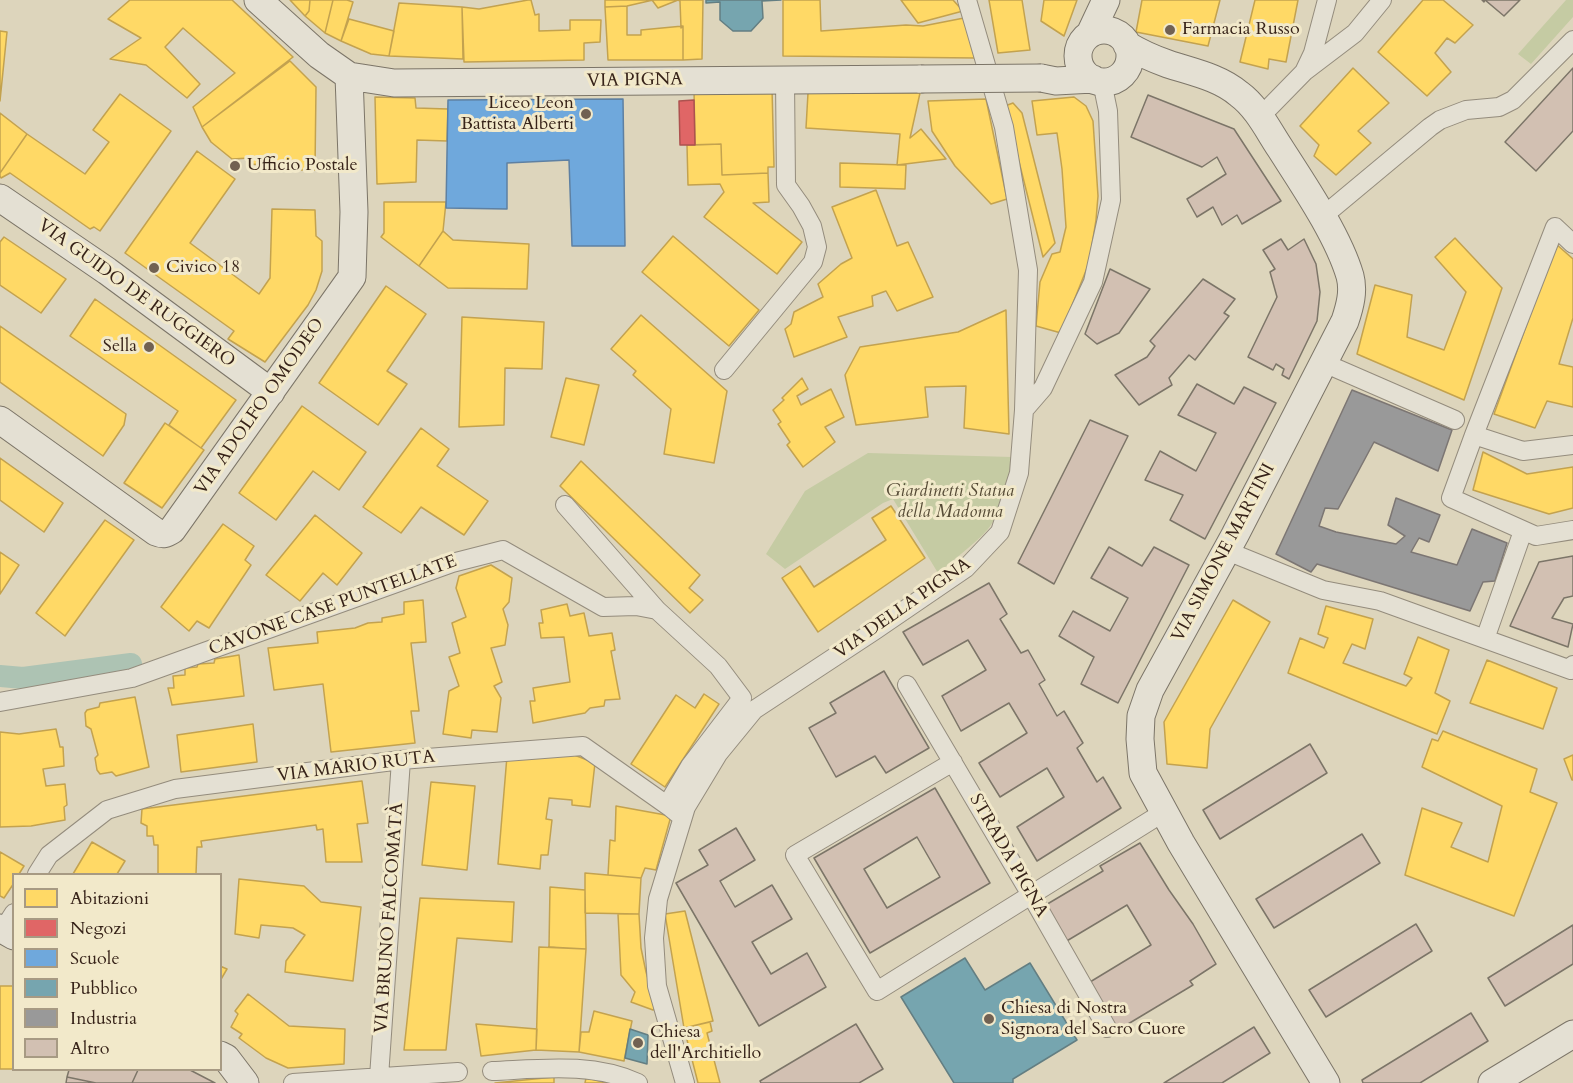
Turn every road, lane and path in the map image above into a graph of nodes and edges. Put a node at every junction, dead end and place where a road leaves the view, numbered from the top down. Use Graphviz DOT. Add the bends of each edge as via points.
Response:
graph roads {
  1 [pos="258,0"];
  2 [pos="967,0"];
  3 [pos="1106,0"];
  4 [pos="1111,0"];
  5 [pos="1327,0"];
  6 [pos="1382,0"];
  7 [pos="1573,40"];
  8 [pos="1104,57"];
  9 [pos="1304,72"];
  10 [pos="349,76"];
  11 [pos="785,79"];
  12 [pos="1260,117"];
  13 [pos="0,198"];
  14 [pos="1322,217"];
  15 [pos="1573,244"];
  16 [pos="1324,363"];
  17 [pos="724,370"];
  18 [pos="271,392"];
  19 [pos="1024,410"];
  20 [pos="0,420"];
  21 [pos="1455,420"];
  22 [pos="1474,435"];
  23 [pos="1573,445"];
  24 [pos="565,505"];
  25 [pos="1573,530"];
  26 [pos="1523,531"];
  27 [pos="1227,551"];
  28 [pos="657,610"];
  29 [pos="1485,639"];
  30 [pos="1573,665"];
  31 [pos="907,685"];
  32 [pos="0,702"];
  33 [pos="401,760"];
  34 [pos="953,762"];
  35 [pos="667,805"];
  36 [pos="1164,812"];
  37 [pos="682,817"];
  38 [pos="38,873"];
  39 [pos="1031,895"];
  40 [pos="1107,1028"];
  41 [pos="1573,1034"];
  42 [pos="222,1055"];
  43 [pos="492,1071"];
  44 [pos="458,1072"];
  45 [pos="379,1077"];
  46 [pos="245,1083"];
  47 [pos="292,1083"];
  48 [pos="638,1083"];
  49 [pos="685,1083"];
  50 [pos="1326,1083"];
  51 [pos="1492,1083"];
  1 -- 10 [label="main road, VIA PIGNA" via="319,55"];
  2 -- 19 [label="street, VIA DELLA PIGNA" via="1004,127 1028,270"];
  3 -- 8 [label="main road"];
  4 -- 8 [label="main road"];
  5 -- 9 [label="street"];
  6 -- 9 [label="street" via="1355,33"];
  7 -- 14 [label="street" via="1514,100 1440,120"];
  8 -- 11 [label="main road, VIA PIGNA, bridge" via="1041,78"];
  8 -- 12 [label="main road, VIA SIMONE MARTINI" via="1139,52 1217,80 1240,94"];
  8 -- 19 [label="street" via="1111,200 1094,282 1043,388"];
  9 -- 12 [label="street"];
  10 -- 11 [label="main road, VIA PIGNA" via="394,83"];
  10 -- 18 [label="main road, VIA ADOLFO OMODEO" via="352,277"];
  11 -- 17 [label="street" via="786,185 812,226 818,247 813,262"];
  12 -- 14 [label="main road, VIA SIMONE MARTINI"];
  13 -- 18 [label="main road, VIA GUIDO DE RUGGIERO"];
  14 -- 16 [label="main road, VIA SIMONE MARTINI" via="1339,250 1352,290 1345,321"];
  15 -- 22 [label="street" via="1555,227"];
  16 -- 21 [label="street"];
  16 -- 27 [label="main road, VIA SIMONE MARTINI"];
  18 -- 20 [label="main road, VIA ADOLFO OMODEO" via="167,534 156,532"];
  19 -- 37 [label="street, VIA DELLA PIGNA" via="1018,473 1000,532 966,568 754,710 718,754"];
  22 -- 23 [label="street" via="1523,451"];
  22 -- 26 [label="street" via="1451,498"];
  24 -- 28 [label="street"];
  25 -- 26 [label="street" via="1536,536"];
  26 -- 29 [label="street"];
  27 -- 29 [label="street" via="1323,590 1380,601"];
  27 -- 36 [label="main road, VIA SIMONE MARTINI" via="1150,690 1141,716 1143,773"];
  28 -- 32 [label="street, CAVONE CASE PUNTELLATE" via="603,607 503,550 452,563 132,678"];
  28 -- 35 [label="street" via="718,666 742,698 690,766"];
  29 -- 30 [label="street" via="1571,670"];
  31 -- 34 [label="street, STRADA PIGNA"];
  33 -- 35 [label="street, VIA MARIO RUTA" via="582,746"];
  33 -- 38 [label="street, VIA MARIO RUTA" via="175,789 107,810 49,855"];
  33 -- 45 [label="street, VIA BRUNO FALCOMATÀ"];
  34 -- 39 [label="street, STRADA PIGNA"];
  34 -- 39 [label="street" via="795,855 877,991"];
  35 -- 37 [label="street, VIA MARIO RUTA"];
  36 -- 39 [label="street"];
  36 -- 50 [label="main road, VIA SIMONE MARTINI"];
  37 -- 49 [label="street, VIA DELLA PIGNA" via="658,899 654,938 657,986"];
  39 -- 40 [label="street, STRADA PIGNA"];
  41 -- 51 [label="main road"];
  42 -- 46 [label="main road"];
  43 -- 48 [label="street" via="598,1070"];
  44 -- 45 [label="street"];
  45 -- 47 [label="street"];
}
